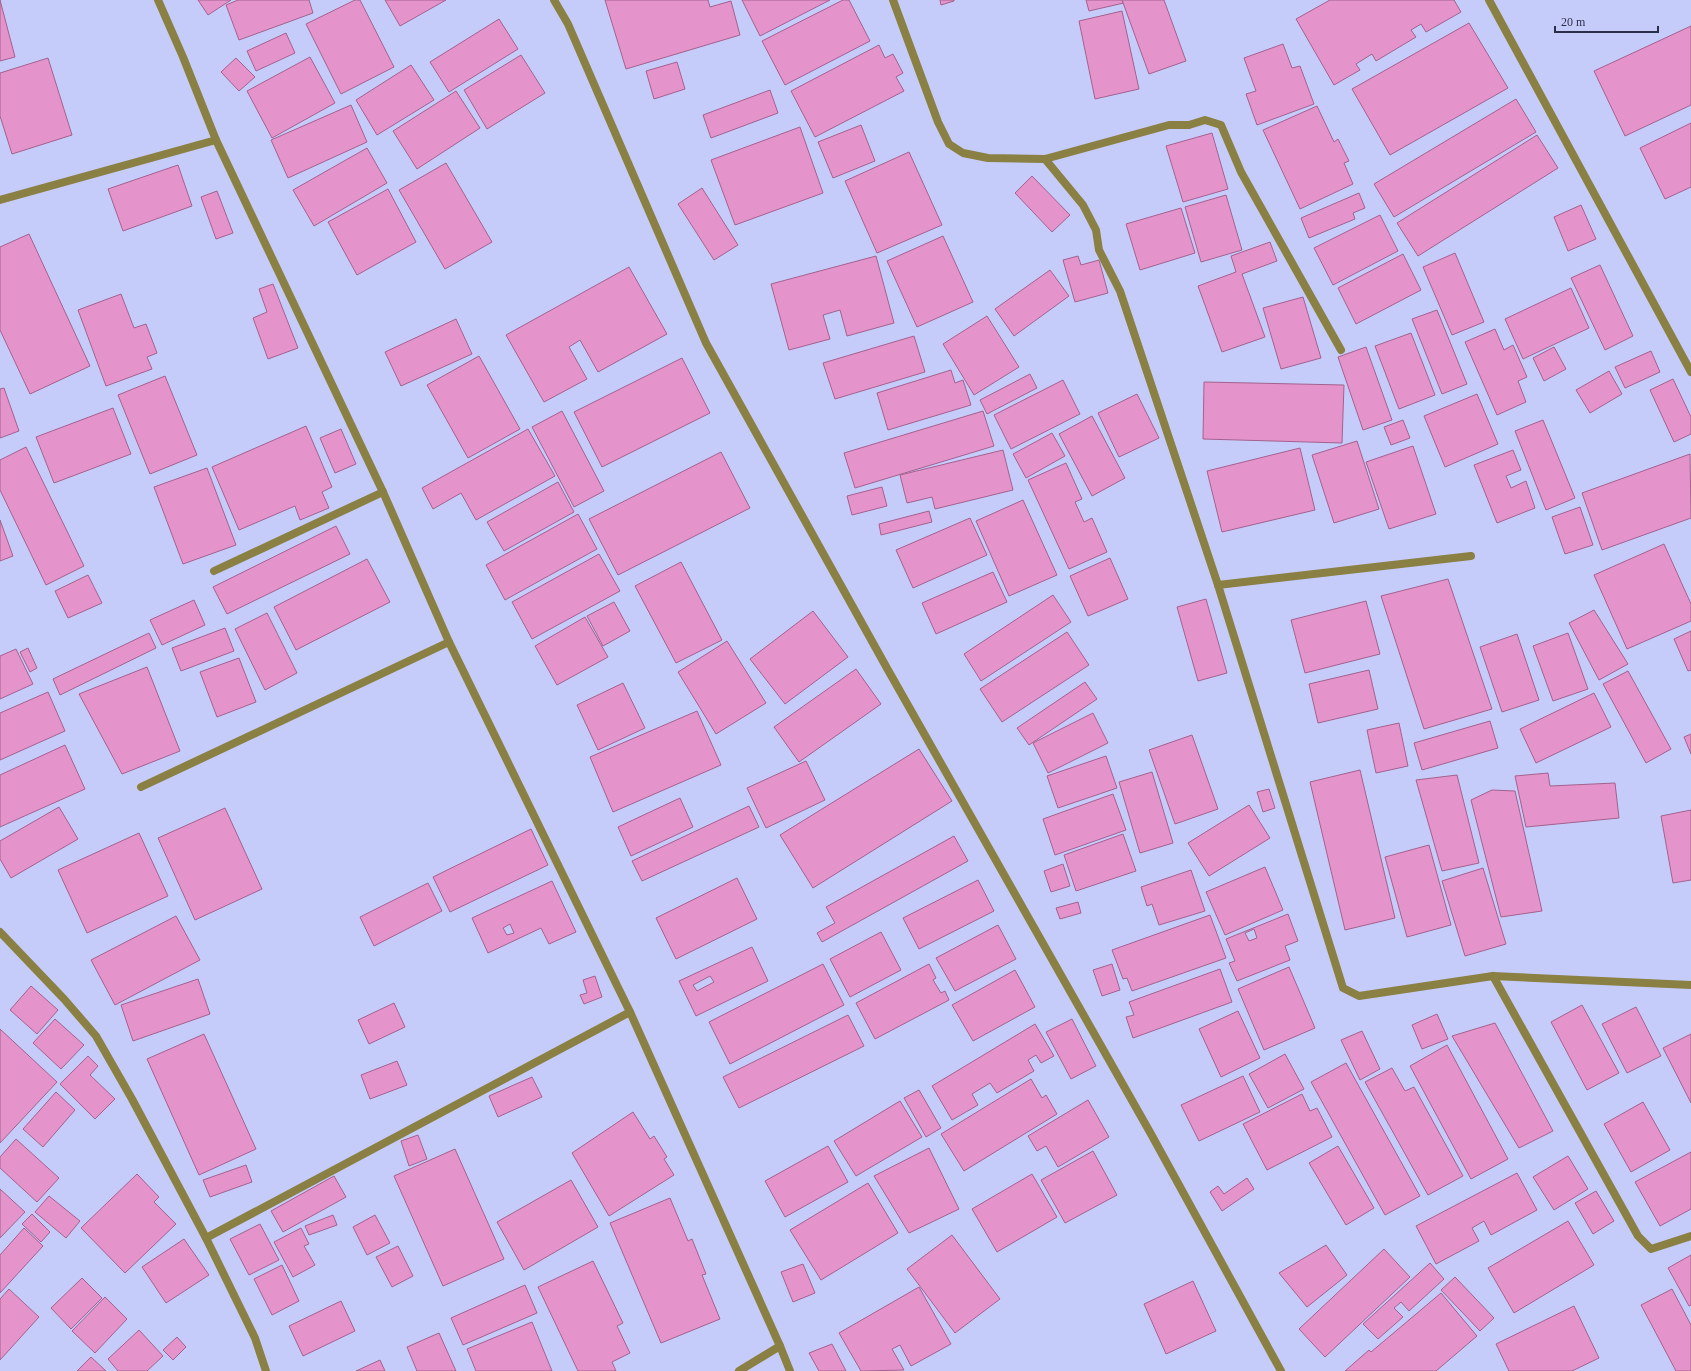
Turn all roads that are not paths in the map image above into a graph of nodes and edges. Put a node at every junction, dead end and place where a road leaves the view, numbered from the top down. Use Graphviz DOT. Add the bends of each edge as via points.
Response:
graph roads {
  1 [pos="158,0"];
  2 [pos="554,0"];
  3 [pos="892,0"];
  4 [pos="1489,0"];
  5 [pos="216,140"];
  6 [pos="1045,159"];
  7 [pos="0,200"];
  8 [pos="1341,350"];
  9 [pos="1691,372"];
  10 [pos="383,492"];
  11 [pos="1471,556"];
  12 [pos="214,571"];
  13 [pos="1218,585"];
  14 [pos="449,642"];
  15 [pos="141,787"];
  16 [pos="0,932"];
  17 [pos="1493,976"];
  18 [pos="1691,985"];
  19 [pos="630,1012"];
  20 [pos="1691,1236"];
  21 [pos="206,1238"];
  22 [pos="780,1346"];
  23 [pos="263,1370"];
  24 [pos="739,1371"];
  25 [pos="790,1371"];
  26 [pos="1281,1371"];
  1 -- 5 [label="street"];
  2 -- 26 [label="street" via="568,24 706,343 1151,1134"];
  3 -- 6 [label="street" via="948,144 963,153 988,158"];
  4 -- 9 [label="street"];
  5 -- 7 [label="street"];
  5 -- 10 [label="street"];
  6 -- 8 [label="street" via="1169,124 1189,125 1206,120 1221,125 1241,172"];
  6 -- 13 [label="street" via="1083,205 1096,230 1099,250 1120,291"];
  10 -- 12 [label="street"];
  10 -- 14 [label="street"];
  11 -- 13 [label="street"];
  13 -- 17 [label="street" via="1343,988 1360,996"];
  14 -- 15 [label="street"];
  14 -- 19 [label="street"];
  16 -- 21 [label="street" via="96,1036"];
  17 -- 18 [label="street"];
  17 -- 20 [label="street" via="1638,1236 1651,1249"];
  19 -- 21 [label="street"];
  19 -- 22 [label="street"];
  21 -- 23 [label="street" via="255,1338"];
  22 -- 24 [label="street"];
  22 -- 25 [label="street"];
}
